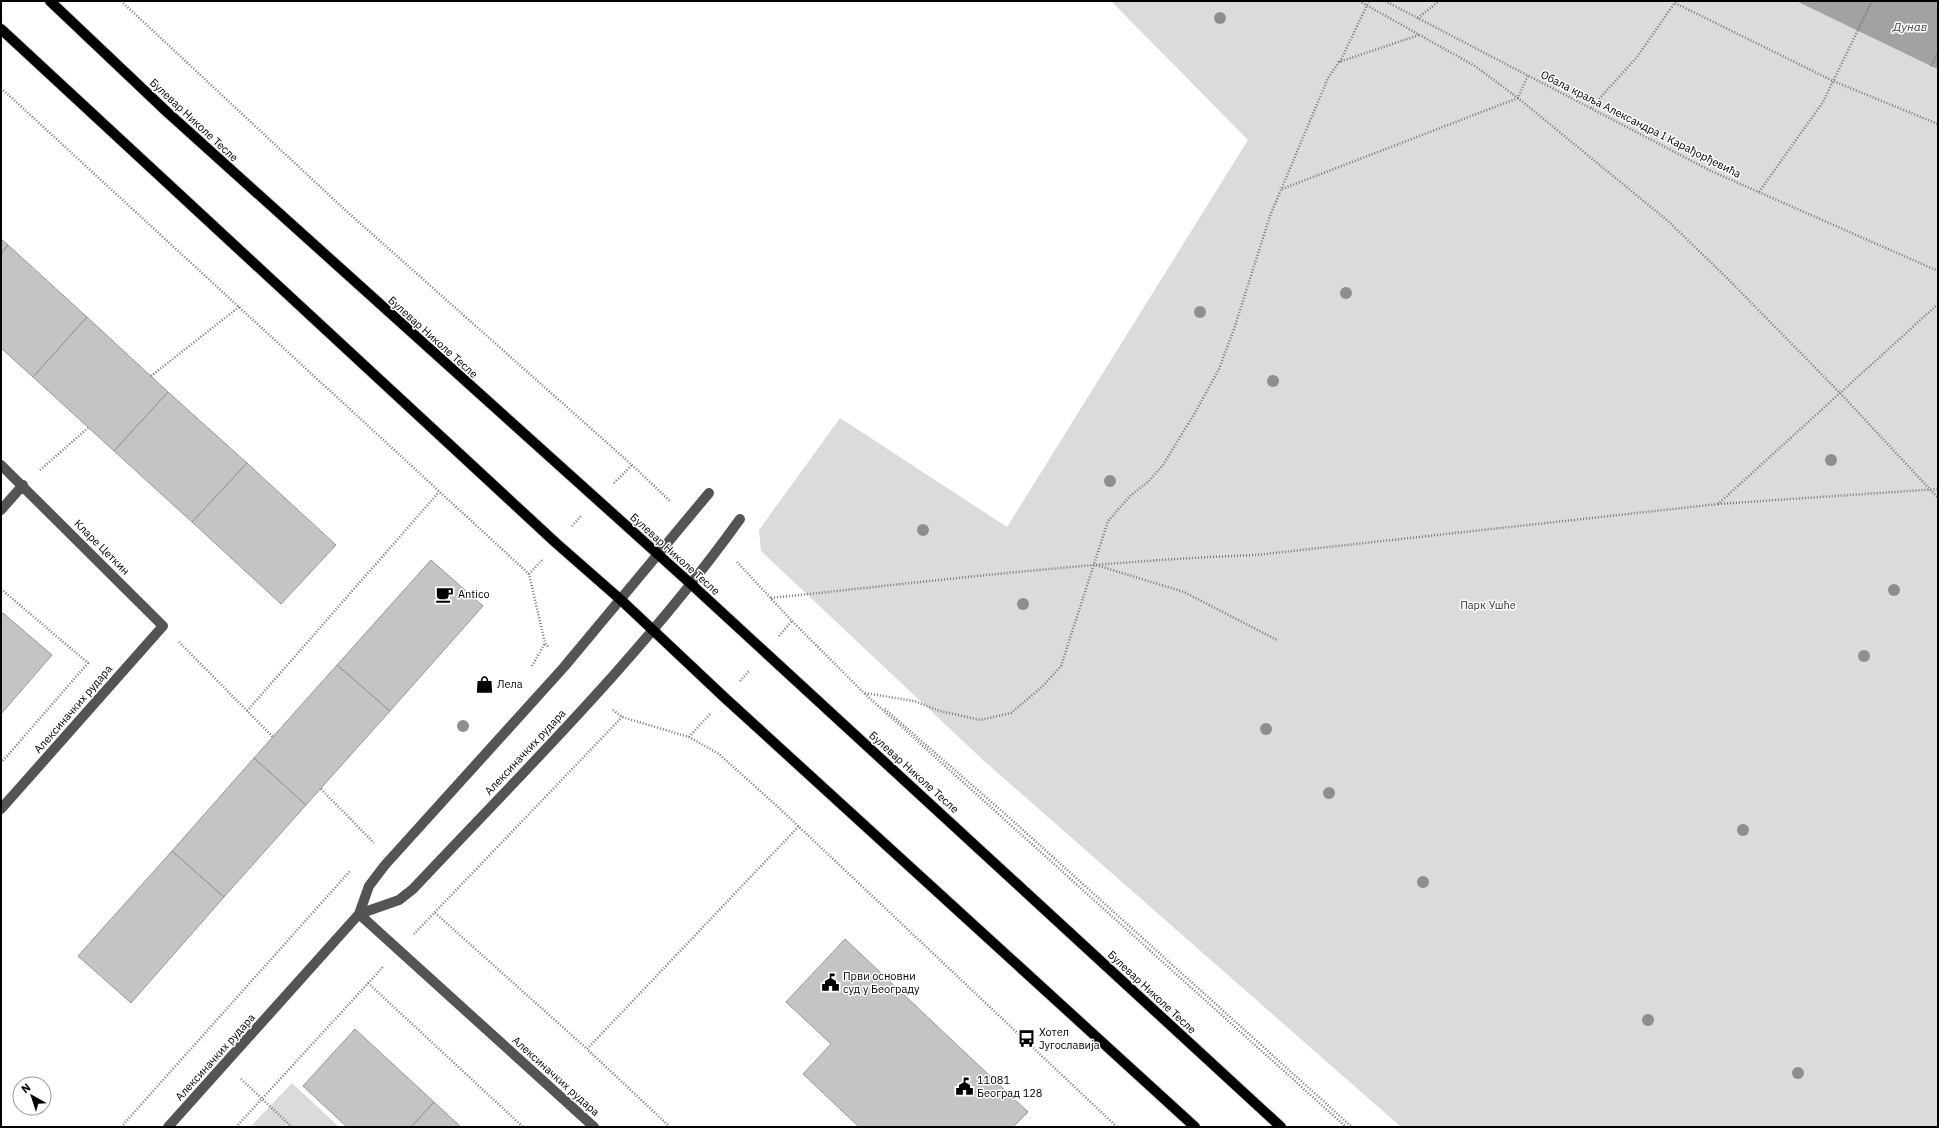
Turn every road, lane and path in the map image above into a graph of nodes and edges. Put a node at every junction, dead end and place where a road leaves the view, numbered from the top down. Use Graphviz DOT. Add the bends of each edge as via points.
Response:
graph roads {
  1 [pos="50,1"];
  2 [pos="121,1"];
  3 [pos="1359,1"];
  4 [pos="1369,1"];
  5 [pos="1385,1"];
  6 [pos="1439,1"];
  7 [pos="1872,1"];
  8 [pos="1676,2"];
  9 [pos="1367,5"];
  10 [pos="1418,18"];
  11 [pos="1,29"];
  12 [pos="1419,35"];
  13 [pos="1938,53"];
  14 [pos="1340,62"];
  15 [pos="1931,66"];
  16 [pos="1528,75"];
  17 [pos="1833,81"];
  18 [pos="1,88"];
  19 [pos="1518,98"];
  20 [pos="1591,108"];
  21 [pos="1938,124"];
  22 [pos="1282,189"];
  23 [pos="1759,192"];
  24 [pos="1938,271"];
  25 [pos="1938,304"];
  26 [pos="239,307"];
  27 [pos="151,376"];
  28 [pos="1840,393"];
  29 [pos="88,428"];
  30 [pos="1,465"];
  31 [pos="632,465"];
  32 [pos="23,485"];
  33 [pos="1929,488"];
  34 [pos="1938,489"];
  35 [pos="439,492"];
  36 [pos="709,493"];
  37 [pos="1938,498"];
  38 [pos="597,500"];
  39 [pos="1718,504"];
  40 [pos="1,510"];
  41 [pos="688,518"];
  42 [pos="740,519"];
  43 [pos="556,543"];
  44 [pos="721,546"];
  45 [pos="659,555"];
  46 [pos="1094,564"];
  47 [pos="529,574"];
  48 [pos="691,584"];
  49 [pos="1,588"];
  50 [pos="771,598"];
  51 [pos="621,600"];
  52 [pos="163,626"];
  53 [pos="653,630"];
  54 [pos="1277,640"];
  55 [pos="545,643"];
  56 [pos="564,667"];
  57 [pos="531,669"];
  58 [pos="866,693"];
  59 [pos="596,695"];
  60 [pos="247,711"];
  61 [pos="622,717"];
  62 [pos="273,737"];
  63 [pos="1,763"];
  64 [pos="321,789"];
  65 [pos="1,809"];
  66 [pos="799,826"];
  67 [pos="380,837"];
  68 [pos="374,843"];
  69 [pos="369,849"];
  70 [pos="353,867"];
  71 [pos="435,913"];
  72 [pos="360,914"];
  73 [pos="399,949"];
  74 [pos="368,983"];
  75 [pos="587,1049"];
  76 [pos="225,1064"];
  77 [pos="262,1098"];
  78 [pos="121,1127"];
  79 [pos="168,1127"];
  80 [pos="236,1127"];
  81 [pos="292,1127"];
  82 [pos="523,1127"];
  83 [pos="594,1127"];
  84 [pos="670,1127"];
  85 [pos="1117,1127"];
  86 [pos="1195,1127"];
  87 [pos="1281,1127"];
  88 [pos="1346,1127"];
  89 [pos="1352,1127"];
  1 -- 38 [label="main road, Булевар Николе Тесле" via="261,198"];
  2 -- 31 [label="path" via="343,208"];
  3 -- 9 [label="path"];
  4 -- 9 [label="path"];
  5 -- 10 [label="path, Обала краља Александра I Карађорђевића"];
  6 -- 10 [label="path"];
  7 -- 17 [label="path"];
  8 -- 17 [label="path"];
  8 -- 20 [label="path" via="1637,57"];
  9 -- 12 [label="path"];
  9 -- 14 [label="path"];
  10 -- 16 [label="path, Обала краља Александра I Карађорђевића"];
  11 -- 43 [label="main road"];
  12 -- 14 [label="path"];
  12 -- 19 [label="path" via="1475,66"];
  13 -- 15 [label="path"];
  14 -- 22 [label="path" via="1328,78"];
  16 -- 19 [label="path"];
  16 -- 20 [label="path, Обала краља Александра I Карађорђевића"];
  17 -- 21 [label="path"];
  17 -- 23 [label="path" via="1823,102"];
  18 -- 26 [label="path"];
  19 -- 22 [label="path"];
  19 -- 28 [label="path" via="1668,222"];
  20 -- 23 [label="path, Обала краља Александра I Карађорђевића" via="1711,171"];
  22 -- 46 [label="path" via="1270,216 1219,369 1163,465 1108,521"];
  23 -- 24 [label="path, Обала краља Александра I Карађорђевића"];
  25 -- 28 [label="path"];
  26 -- 27 [label="path"];
  26 -- 35 [label="path"];
  28 -- 33 [label="path"];
  28 -- 39 [label="path"];
  29 -- 32 [label="path"];
  30 -- 32 [label="street, Кларе Цеткин"];
  31 -- 38 [label="path"];
  31 -- 41 [label="path"];
  32 -- 40 [label="street"];
  32 -- 52 [label="street, Кларе Цеткин"];
  33 -- 34 [label="path"];
  33 -- 37 [label="path"];
  33 -- 39 [label="path"];
  35 -- 47 [label="path"];
  35 -- 60 [label="path"];
  36 -- 41 [label="street, Алексиначких рудара"];
  38 -- 43 [label="path"];
  38 -- 45 [label="main road, Булевар Николе Тесле"];
  39 -- 46 [label="path" via="1256,555"];
  41 -- 45 [label="street, Алексиначких рудара"];
  42 -- 44 [label="street, Алексиначких рудара"];
  43 -- 47 [label="path"];
  43 -- 51 [label="main road"];
  44 -- 48 [label="street, Алексиначких рудара"];
  44 -- 50 [label="path"];
  45 -- 48 [label="main road, Булевар Николе Тесле"];
  45 -- 51 [label="street, Алексиначких рудара"];
  46 -- 50 [label="path"];
  46 -- 54 [label="path" via="1184,592"];
  46 -- 58 [label="path" via="1061,666 1043,686 1011,713 980,720 940,711 914,701"];
  47 -- 55 [label="path"];
  48 -- 53 [label="street, Алексиначких рудара"];
  48 -- 87 [label="main road, Булевар Николе Тесле"];
  49 -- 63 [label="path" via="88,663"];
  50 -- 58 [label="path"];
  51 -- 53 [label="main road"];
  51 -- 56 [label="street, Алексиначких рудара"];
  52 -- 60 [label="path"];
  52 -- 65 [label="street, Алексиначких рудара"];
  53 -- 59 [label="street, Алексиначких рудара"];
  53 -- 86 [label="main road"];
  55 -- 56 [label="path"];
  55 -- 57 [label="path"];
  56 -- 72 [label="street, Алексиначких рудара" via="381,869 369,886"];
  58 -- 88 [label="path"];
  58 -- 89 [label="path" via="1013,821"];
  59 -- 61 [label="path"];
  59 -- 72 [label="street, Алексиначких рудара" via="413,889 399,900"];
  60 -- 62 [label="path"];
  61 -- 66 [label="path" via="689,737 719,754"];
  61 -- 71 [label="path"];
  64 -- 68 [label="path"];
  66 -- 75 [label="path"];
  66 -- 85 [label="path"];
  67 -- 68 [label="path"];
  68 -- 69 [label="path"];
  70 -- 78 [label="path"];
  71 -- 73 [label="path"];
  71 -- 75 [label="path"];
  72 -- 73 [label="street, Алексиначких рудара"];
  72 -- 76 [label="street, Алексиначких рудара"];
  73 -- 74 [label="path"];
  73 -- 83 [label="street, Алексиначких рудара"];
  74 -- 77 [label="path"];
  74 -- 82 [label="path"];
  75 -- 84 [label="path"];
  76 -- 77 [label="path"];
  76 -- 79 [label="street, Алексиначких рудара"];
  77 -- 80 [label="path"];
  77 -- 81 [label="path"];
}
